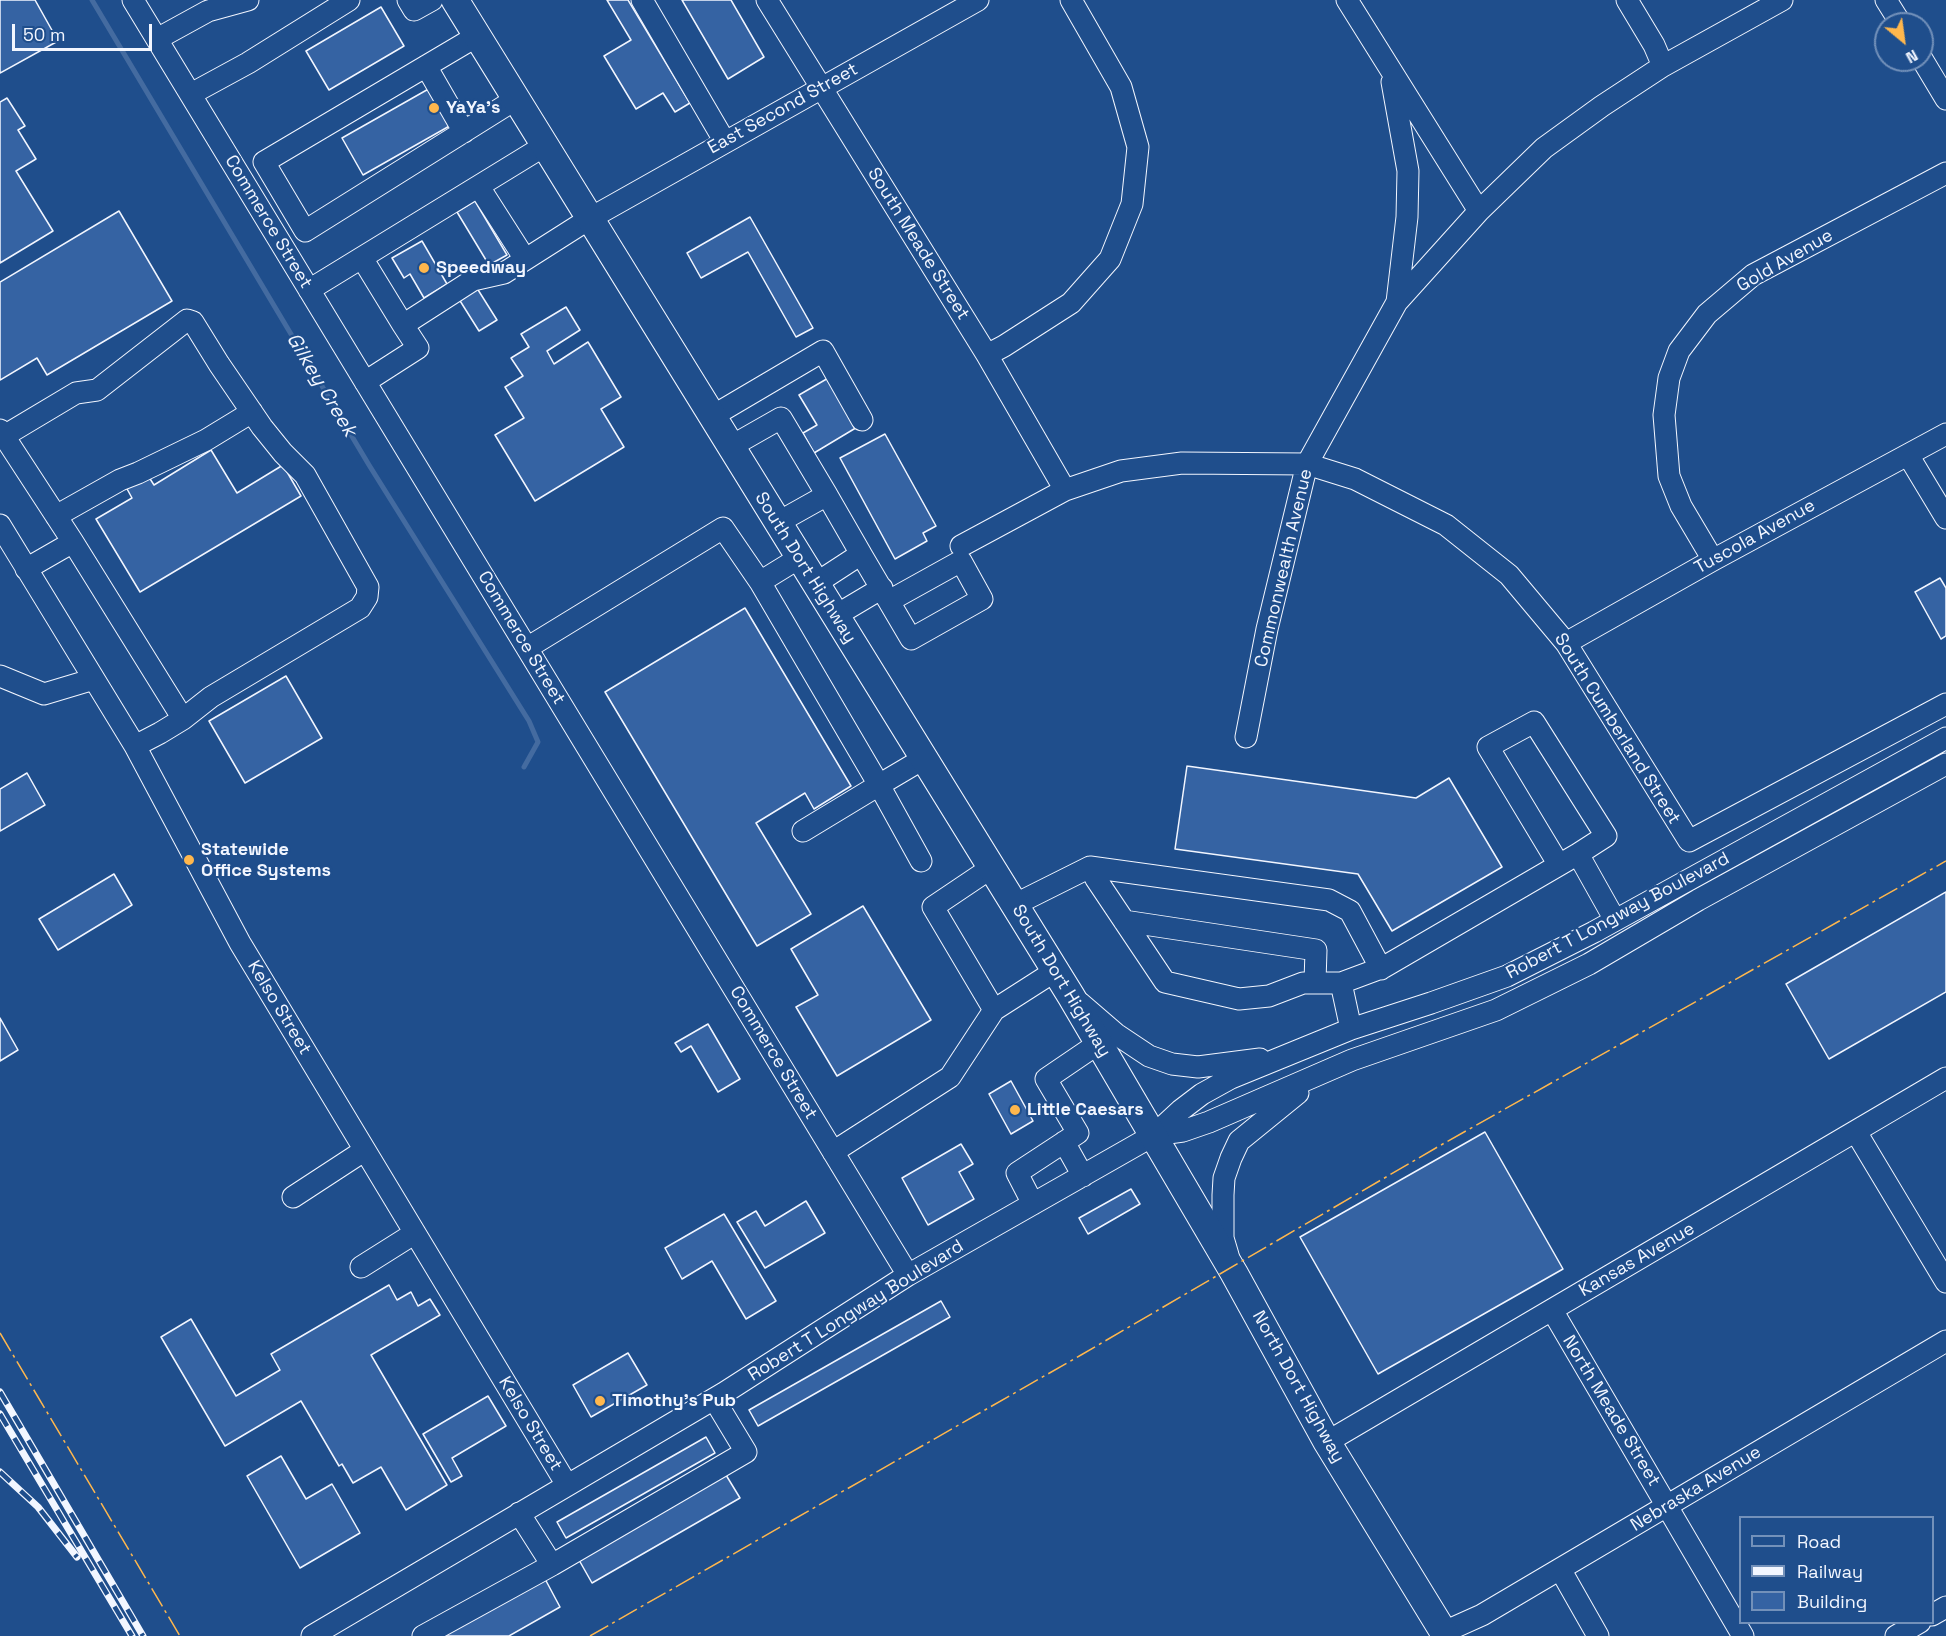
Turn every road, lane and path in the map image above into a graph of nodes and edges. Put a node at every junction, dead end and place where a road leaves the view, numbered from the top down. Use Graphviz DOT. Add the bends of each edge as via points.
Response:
graph roads {
  1 [pos="133,0"];
  2 [pos="248,0"];
  3 [pos="349,0"];
  4 [pos="408,0"];
  5 [pos="432,0"];
  6 [pos="455,0"];
  7 [pos="642,0"];
  8 [pos="767,0"];
  9 [pos="978,0"];
  10 [pos="1071,0"];
  11 [pos="1347,0"];
  12 [pos="1627,0"];
  13 [pos="1782,0"];
  14 [pos="477,36"];
  15 [pos="157,39"];
  16 [pos="426,66"];
  17 [pos="1663,66"];
  18 [pos="1391,72"];
  19 [pos="1930,72"];
  20 [pos="821,89"];
  21 [pos="191,94"];
  22 [pos="516,99"];
  23 [pos="1946,99"];
  24 [pos="464,132"];
  25 [pos="725,142"];
  26 [pos="544,146"];
  27 [pos="1946,172"];
  28 [pos="479,187"];
  29 [pos="1479,211"];
  30 [pos="589,219"];
  31 [pos="362,258"];
  32 [pos="525,259"];
  33 [pos="309,290"];
  34 [pos="1397,302"];
  35 [pos="403,325"];
  36 [pos="987,355"];
  37 [pos="365,382"];
  38 [pos="252,412"];
  39 [pos="711,417"];
  40 [pos="862,420"];
  41 [pos="2,433"];
  42 [pos="1946,434"];
  43 [pos="730,447"];
  44 [pos="1908,455"];
  45 [pos="1307,464"];
  46 [pos="1065,490"];
  47 [pos="827,495"];
  48 [pos="56,516"];
  49 [pos="1946,518"];
  50 [pos="777,523"];
  51 [pos="0,525"];
  52 [pos="72,542"];
  53 [pos="961,546"];
  54 [pos="861,554"];
  55 [pos="7,555"];
  56 [pos="799,558"];
  57 [pos="1713,560"];
  58 [pos="26,569"];
  59 [pos="760,582"];
  60 [pos="815,584"];
  61 [pos="835,616"];
  62 [pos="1566,643"];
  63 [pos="527,648"];
  64 [pos="0,676"];
  65 [pos="94,679"];
  66 [pos="1946,704"];
  67 [pos="183,718"];
  68 [pos="1246,737"];
  69 [pos="1946,738"];
  70 [pos="135,746"];
  71 [pos="923,759"];
  72 [pos="1946,764"];
  73 [pos="879,785"];
  74 [pos="803,831"];
  75 [pos="1578,854"];
  76 [pos="921,861"];
  77 [pos="1559,865"];
  78 [pos="1090,867"];
  79 [pos="991,868"];
  80 [pos="1014,905"];
  81 [pos="1124,921"];
  82 [pos="1610,923"];
  83 [pos="1635,936"];
  84 [pos="1381,969"];
  85 [pos="1055,971"];
  86 [pos="1315,982"];
  87 [pos="1341,983"];
  88 [pos="1071,996"];
  89 [pos="994,1010"];
  90 [pos="1351,1029"];
  91 [pos="1099,1043"];
  92 [pos="1278,1057"];
  93 [pos="1352,1060"];
  94 [pos="1946,1078"];
  95 [pos="1856,1132"];
  96 [pos="1154,1135"];
  97 [pos="1064,1143"];
  98 [pos="365,1150"];
  99 [pos="833,1152"];
  100 [pos="1083,1176"];
  101 [pos="293,1197"];
  102 [pos="1033,1204"];
  103 [pos="415,1233"];
  104 [pos="361,1266"];
  105 [pos="1234,1273"];
  106 [pos="908,1275"];
  107 [pos="1946,1282"];
  108 [pos="1552,1311"];
  109 [pos="1946,1341"];
  110 [pos="714,1399"];
  111 [pos="1327,1442"];
  112 [pos="567,1485"];
  113 [pos="1667,1506"];
  114 [pos="519,1513"];
  115 [pos="552,1564"];
  116 [pos="1560,1569"];
  117 [pos="1918,1624"];
  118 [pos="1445,1634"];
  119 [pos="312,1636"];
  120 [pos="423,1636"];
  121 [pos="1598,1636"];
  122 [pos="1743,1636"];
  123 [pos="1896,1636"];
  1 -- 15 [label="street, Commerce Street"];
  2 -- 15 [label="street" via="208,11"];
  3 -- 21 [label="street"];
  4 -- 5 [label="street" via="414,10"];
  6 -- 14 [label="main road, South Dort Highway"];
  7 -- 25 [label="street"];
  8 -- 20 [label="street, South Meade Street"];
  9 -- 20 [label="street, East Second Street"];
  10 -- 36 [label="street" via="1122,87 1138,147 1132,204 1110,259 1071,303"];
  11 -- 18 [label="street"];
  12 -- 17 [label="street"];
  13 -- 17 [label="street, Commonwealth Avenue"];
  14 -- 16 [label="street"];
  14 -- 22 [label="main road, South Dort Highway"];
  15 -- 21 [label="street, Commerce Street"];
  16 -- 24 [label="street"];
  16 -- 24 [label="street" via="264,162 305,231"];
  17 -- 29 [label="street, Commonwealth Avenue" via="1544,148"];
  18 -- 29 [label="street"];
  18 -- 34 [label="street" via="1408,171"];
  19 -- 23 [label="street"];
  20 -- 25 [label="street, East Second Street"];
  20 -- 36 [label="street, South Meade Street"];
  21 -- 33 [label="street, Commerce Street"];
  22 -- 24 [label="street"];
  22 -- 26 [label="main road, South Dort Highway"];
  25 -- 30 [label="street, East Second Street"];
  26 -- 28 [label="street"];
  26 -- 30 [label="main road, South Dort Highway"];
  27 -- 57 [label="street, Gold Avenue" via="1753,275 1707,314 1679,351 1669,378 1664,415 1669,476 1681,506"];
  28 -- 31 [label="street"];
  28 -- 32 [label="street"];
  29 -- 34 [label="street, Commonwealth Avenue"];
  30 -- 32 [label="street, East Second Street"];
  30 -- 39 [label="main road, South Dort Highway"];
  31 -- 33 [label="street"];
  31 -- 35 [label="street"];
  32 -- 35 [label="street, East Second Street" via="504,273 473,280"];
  33 -- 37 [label="street, Commerce Street"];
  34 -- 45 [label="street, Commonwealth Avenue"];
  35 -- 37 [label="street" via="418,348"];
  36 -- 46 [label="street, South Meade Street"];
  37 -- 63 [label="street, Commerce Street"];
  38 -- 41 [label="street" via="193,322 187,320 97,390 76,393"];
  38 -- 48 [label="street" via="206,440 120,480"];
  38 -- 67 [label="street" via="305,475 368,587 367,597 360,608 211,697"];
  39 -- 40 [label="street" via="823,351"];
  39 -- 43 [label="main road, South Dort Highway"];
  41 -- 48 [label="street"];
  42 -- 44 [label="street, Tuscola Avenue"];
  43 -- 47 [label="street" via="780,418"];
  43 -- 50 [label="main road, South Dort Highway"];
  44 -- 49 [label="street"];
  44 -- 57 [label="street, Tuscola Avenue"];
  45 -- 46 [label="street, South Cumberland Street" via="1182,463 1121,471"];
  45 -- 62 [label="street, South Cumberland Street" via="1355,479 1446,525 1509,575"];
  45 -- 68 [label="street, Commonwealth Avenue" via="1267,629"];
  46 -- 53 [label="street, South Cumberland Street"];
  47 -- 50 [label="street"];
  47 -- 54 [label="street"];
  48 -- 52 [label="street"];
  50 -- 56 [label="main road, South Dort Highway"];
  51 -- 55 [label="street, Kelso Street"];
  52 -- 58 [label="street"];
  52 -- 67 [label="street"];
  54 -- 60 [label="street"];
  54 -- 61 [label="street" via="885,595"];
  55 -- 58 [label="street, Kelso Street"];
  56 -- 59 [label="street"];
  56 -- 60 [label="main road, South Dort Highway"];
  57 -- 62 [label="street, Tuscola Avenue"];
  58 -- 65 [label="street, Kelso Street"];
  59 -- 63 [label="street" via="723,528"];
  59 -- 73 [label="street"];
  60 -- 61 [label="main road, South Dort Highway"];
  61 -- 71 [label="main road, South Dort Highway"];
  62 -- 66 [label="street, South Cumberland Street" via="1689,841"];
  63 -- 99 [label="street, Commerce Street"];
  64 -- 65 [label="street" via="44,694"];
  65 -- 70 [label="street, Kelso Street"];
  67 -- 70 [label="street"];
  69 -- 82 [label="street, Robert T Longway Boulevard"];
  70 -- 98 [label="street, Kelso Street" via="240,943"];
  71 -- 73 [label="street"];
  71 -- 79 [label="main road, South Dort Highway"];
  72 -- 83 [label="street, Robert T Longway Boulevard"];
  73 -- 74 [label="street"];
  73 -- 76 [label="street"];
  75 -- 77 [label="street"];
  75 -- 77 [label="street" via="1606,837 1534,722 1488,747"];
  75 -- 82 [label="street"];
  77 -- 84 [label="street"];
  78 -- 80 [label="street"];
  78 -- 81 [label="street"];
  78 -- 84 [label="street" via="1329,900 1350,911"];
  79 -- 80 [label="main road, South Dort Highway"];
  79 -- 89 [label="street" via="933,907"];
  80 -- 85 [label="main road, South Dort Highway"];
  81 -- 86 [label="street" via="1316,950"];
  81 -- 86 [label="street" via="1165,982 1239,999 1269,996"];
  82 -- 83 [label="street" via="1619,935"];
  82 -- 90 [label="street, Robert T Longway Boulevard" via="1507,976"];
  83 -- 93 [label="street, Robert T Longway Boulevard" via="1589,964 1496,1010"];
  84 -- 87 [label="street"];
  85 -- 88 [label="main road, South Dort Highway"];
  85 -- 89 [label="street"];
  86 -- 87 [label="street"];
  87 -- 90 [label="street"];
  88 -- 91 [label="main road, South Dort Highway"];
  88 -- 92 [label="street" via="1116,1034 1149,1056 1172,1064 1198,1067"];
  89 -- 99 [label="street" via="950,1077"];
  90 -- 92 [label="street, Robert T Longway Boulevard"];
  91 -- 96 [label="main road, South Dort Highway"];
  91 -- 97 [label="street" via="1046,1079 1078,1133"];
  92 -- 96 [label="street, Robert T Longway Boulevard" via="1202,1095"];
  93 -- 96 [label="street, Robert T Longway Boulevard" via="1209,1122"];
  93 -- 105 [label="street" via="1299,1093 1239,1141 1224,1178 1223,1195 1223,1238"];
  94 -- 95 [label="street, Kansas Avenue"];
  95 -- 107 [label="street"];
  95 -- 108 [label="street, Kansas Avenue"];
  96 -- 100 [label="street, Robert T Longway Boulevard"];
  96 -- 105 [label="main road, North Dort Highway"];
  97 -- 100 [label="street"];
  97 -- 102 [label="street" via="1017,1173"];
  98 -- 101 [label="street"];
  98 -- 103 [label="street, Kelso Street"];
  99 -- 106 [label="street, Commerce Street"];
  100 -- 102 [label="street, Robert T Longway Boulevard"];
  102 -- 106 [label="street, Robert T Longway Boulevard"];
  103 -- 104 [label="street"];
  103 -- 112 [label="street, Kelso Street"];
  105 -- 111 [label="main road, North Dort Highway"];
  106 -- 110 [label="street, Robert T Longway Boulevard"];
  108 -- 111 [label="street, Kansas Avenue"];
  108 -- 113 [label="street, North Meade Street"];
  109 -- 113 [label="street, Nebraska Avenue"];
  110 -- 112 [label="street, Robert T Longway Boulevard"];
  110 -- 115 [label="street" via="746,1452"];
  111 -- 118 [label="main road, North Dort Highway"];
  112 -- 114 [label="street, Robert T Longway Boulevard"];
  113 -- 116 [label="street, Nebraska Avenue"];
  113 -- 122 [label="street, North Meade Street"];
  114 -- 115 [label="street"];
  114 -- 119 [label="street, Robert T Longway Boulevard"];
  115 -- 120 [label="street"];
  116 -- 118 [label="street, Nebraska Avenue"];
  116 -- 121 [label="street"];
  117 -- 123 [label="street"];
}
